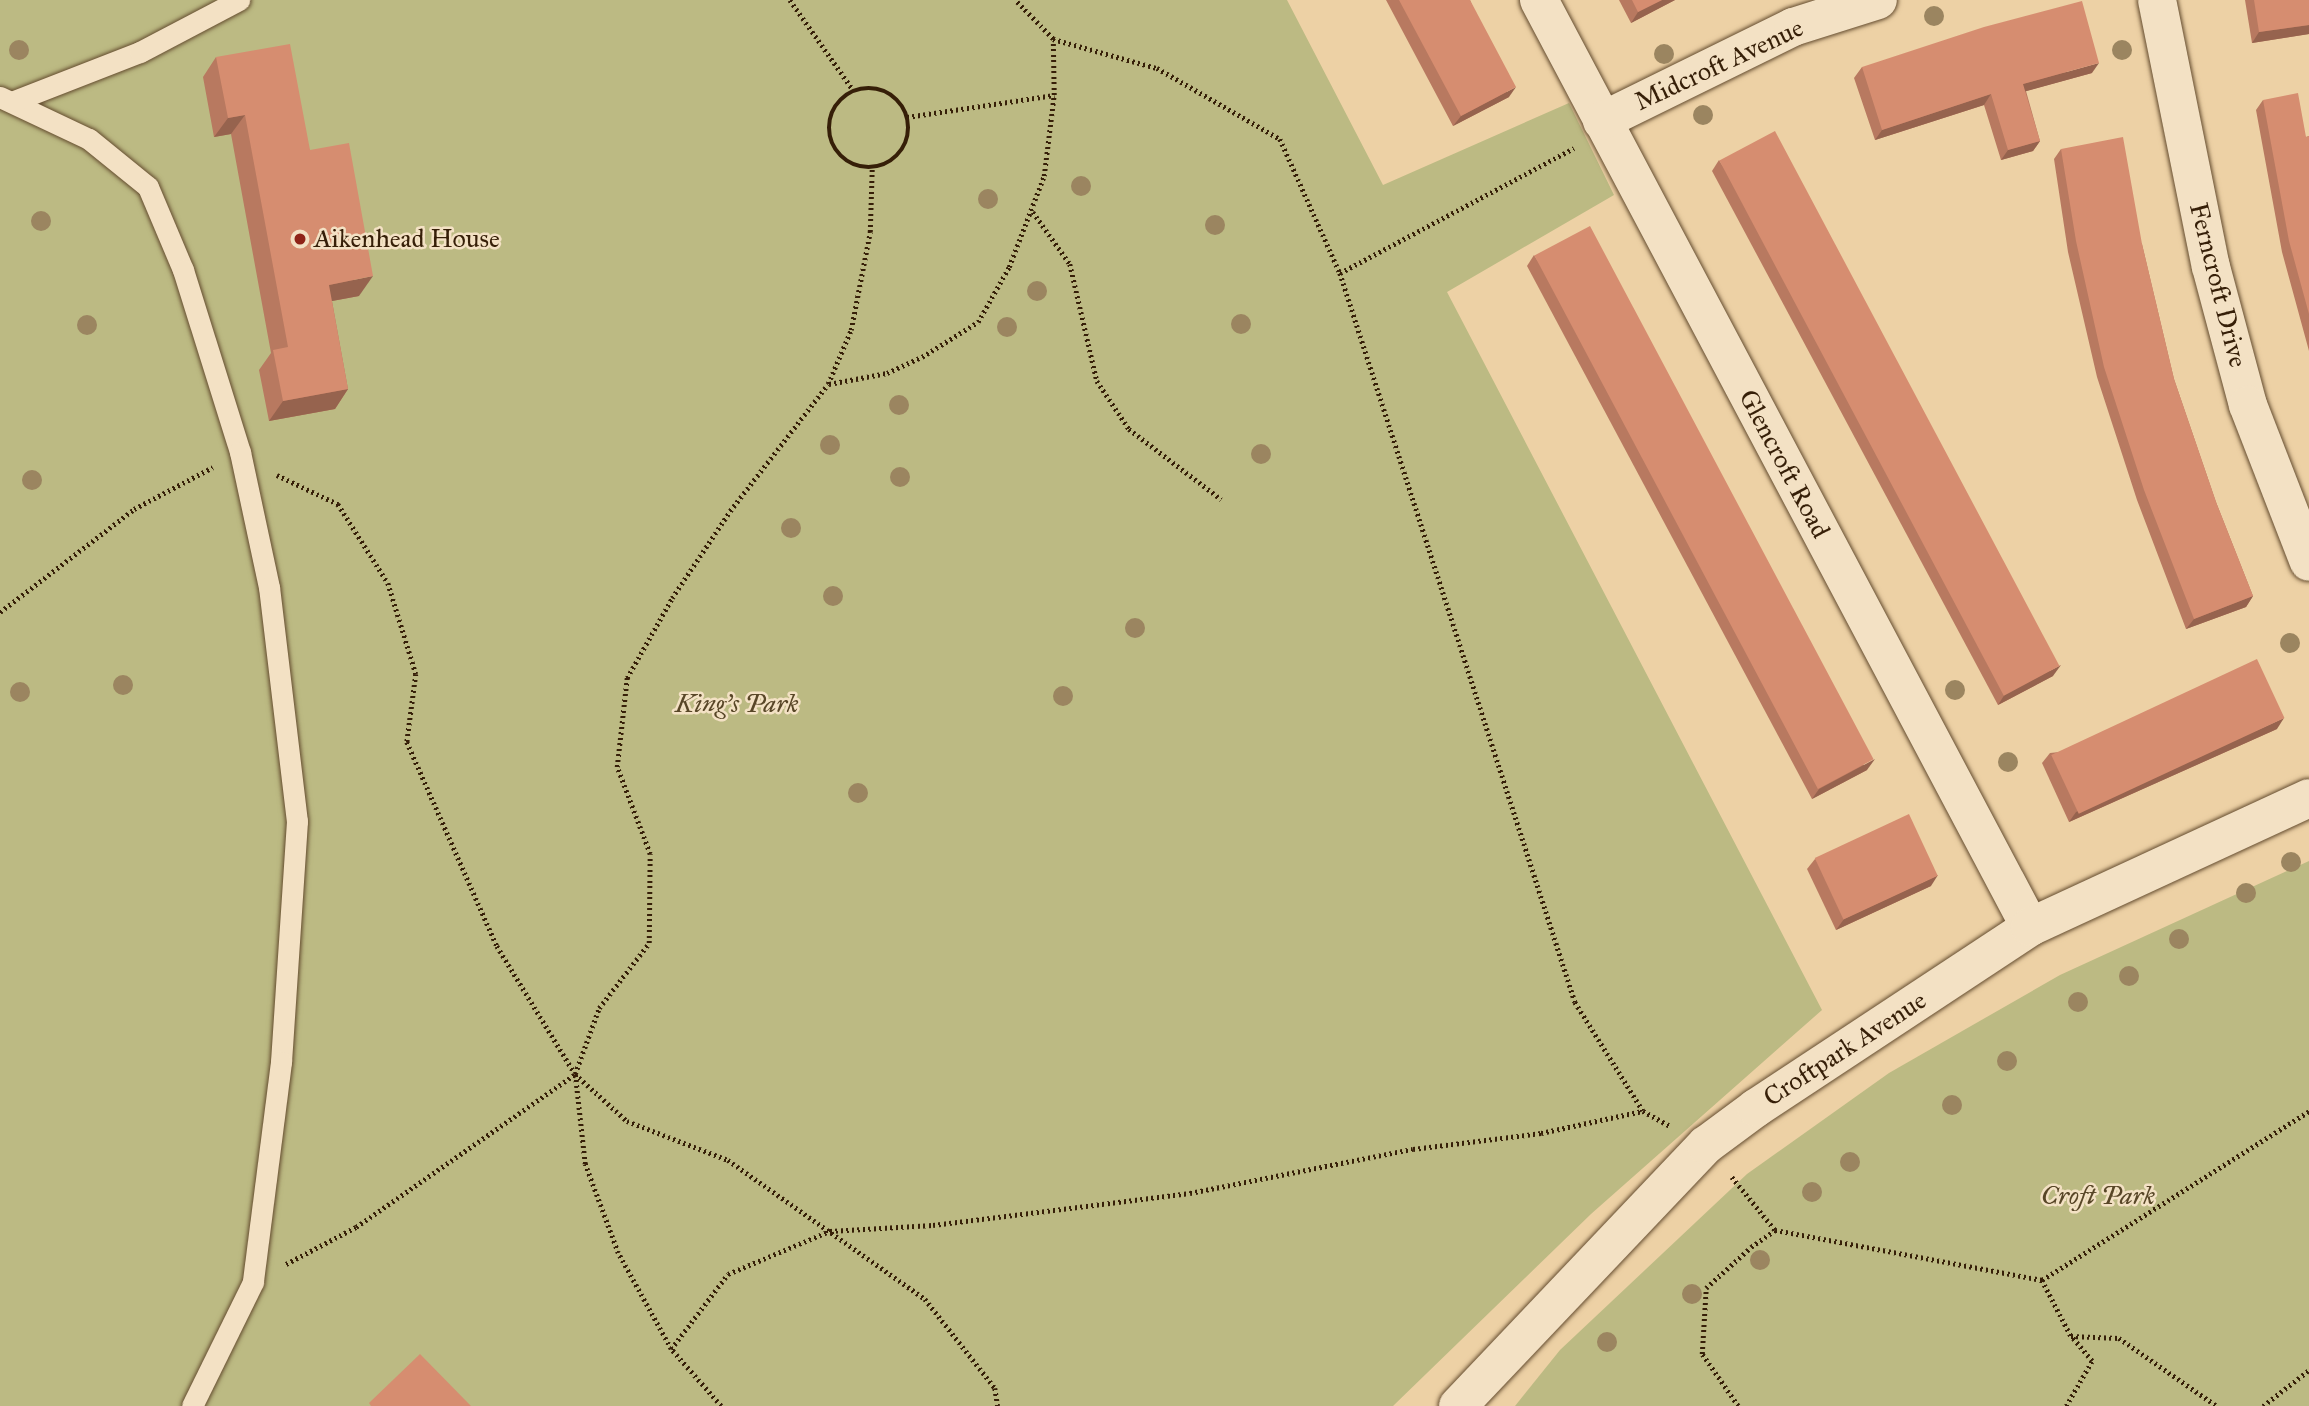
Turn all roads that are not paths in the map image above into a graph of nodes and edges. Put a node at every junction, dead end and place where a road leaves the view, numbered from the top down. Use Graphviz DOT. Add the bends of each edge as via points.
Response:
graph roads {
  1 [pos="239,0"];
  2 [pos="1539,0"];
  3 [pos="1878,0"];
  4 [pos="2157,0"];
  5 [pos="7,99"];
  6 [pos="1604,126"];
  7 [pos="2309,562"];
  8 [pos="2309,798"];
  9 [pos="2030,927"];
  10 [pos="192,1406"];
  11 [pos="1458,1406"];
  1 -- 5 [label="lane" via="140,51"];
  2 -- 6 [label="street, Glencroft Road"];
  3 -- 6 [label="street, Midcroft Avenue" via="1793,27"];
  4 -- 7 [label="street, Ferncroft Drive" via="2211,267 2245,393"];
  5 -- 10 [label="lane" via="89,138 148,187 183,270 240,452 269,587 297,821 281,1062 253,1282"];
  6 -- 9 [label="street, Glencroft Road"];
  8 -- 9 [label="street, Croftpark Avenue"];
  9 -- 11 [label="street, Croftpark Avenue" via="1706,1144"];
}
